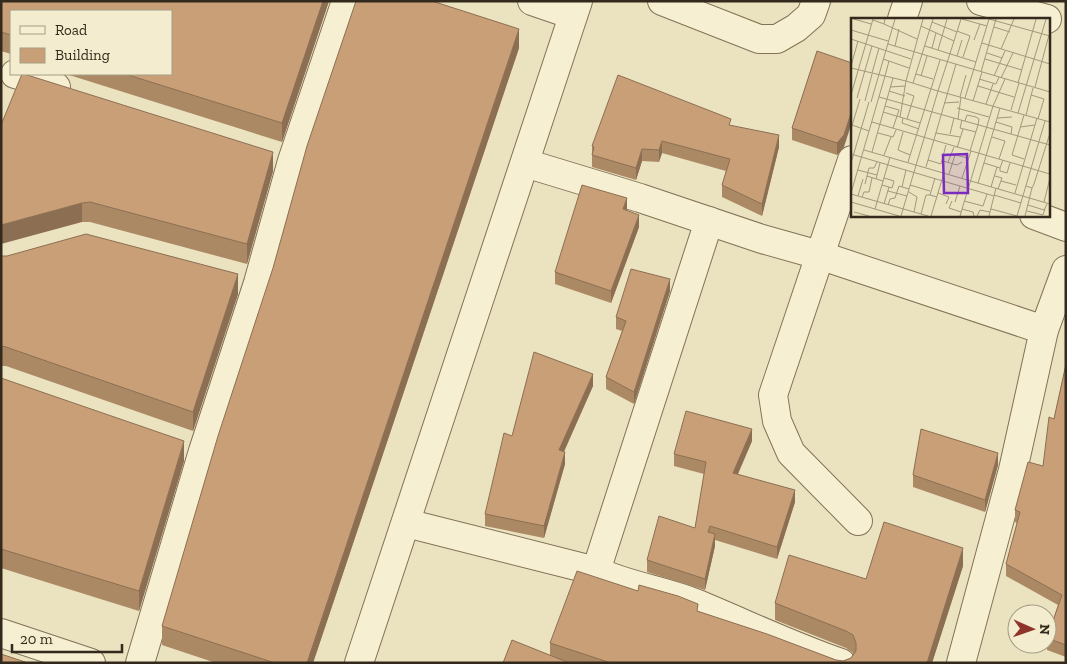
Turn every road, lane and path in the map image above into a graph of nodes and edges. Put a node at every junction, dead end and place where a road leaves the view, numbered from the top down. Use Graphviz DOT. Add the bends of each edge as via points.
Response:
graph roads {
  1 [pos="346,1"];
  2 [pos="532,1"];
  3 [pos="662,1"];
  4 [pos="816,1"];
  5 [pos="908,1"];
  6 [pos="981,1"];
  7 [pos="576,8"];
  8 [pos="902,18"];
  9 [pos="1043,18"];
  10 [pos="1050,20"];
  11 [pos="1066,24"];
  12 [pos="19,75"];
  13 [pos="79,94"];
  14 [pos="525,162"];
  15 [pos="851,163"];
  16 [pos="1037,216"];
  17 [pos="708,221"];
  18 [pos="1066,227"];
  19 [pos="819,255"];
  20 [pos="1066,270"];
  21 [pos="1044,330"];
  22 [pos="175,442"];
  23 [pos="203,452"];
  24 [pos="858,520"];
  25 [pos="406,523"];
  26 [pos="596,571"];
  27 [pos="1,633"];
  28 [pos="91,663"];
  29 [pos="140,663"];
  30 [pos="359,663"];
  31 [pos="841,663"];
  32 [pos="961,663"];
  1 -- 23 [label="street" via="282,158"];
  2 -- 7 [label="street"];
  3 -- 4 [label="street" via="759,39 777,39 811,15"];
  5 -- 8 [label="street"];
  6 -- 9 [label="street"];
  7 -- 14 [label="street"];
  10 -- 11 [label="street"];
  12 -- 13 [label="street"];
  14 -- 17 [label="street"];
  14 -- 25 [label="street"];
  15 -- 19 [label="street"];
  16 -- 18 [label="street"];
  17 -- 19 [label="street"];
  17 -- 26 [label="street"];
  19 -- 21 [label="street"];
  19 -- 24 [label="street" via="773,395 777,421 791,453"];
  20 -- 21 [label="street"];
  21 -- 32 [label="street" via="1013,470"];
  22 -- 23 [label="street"];
  23 -- 29 [label="street"];
  25 -- 26 [label="street"];
  25 -- 30 [label="street"];
  26 -- 31 [label="street" via="693,602"];
  27 -- 28 [label="street"];
}
